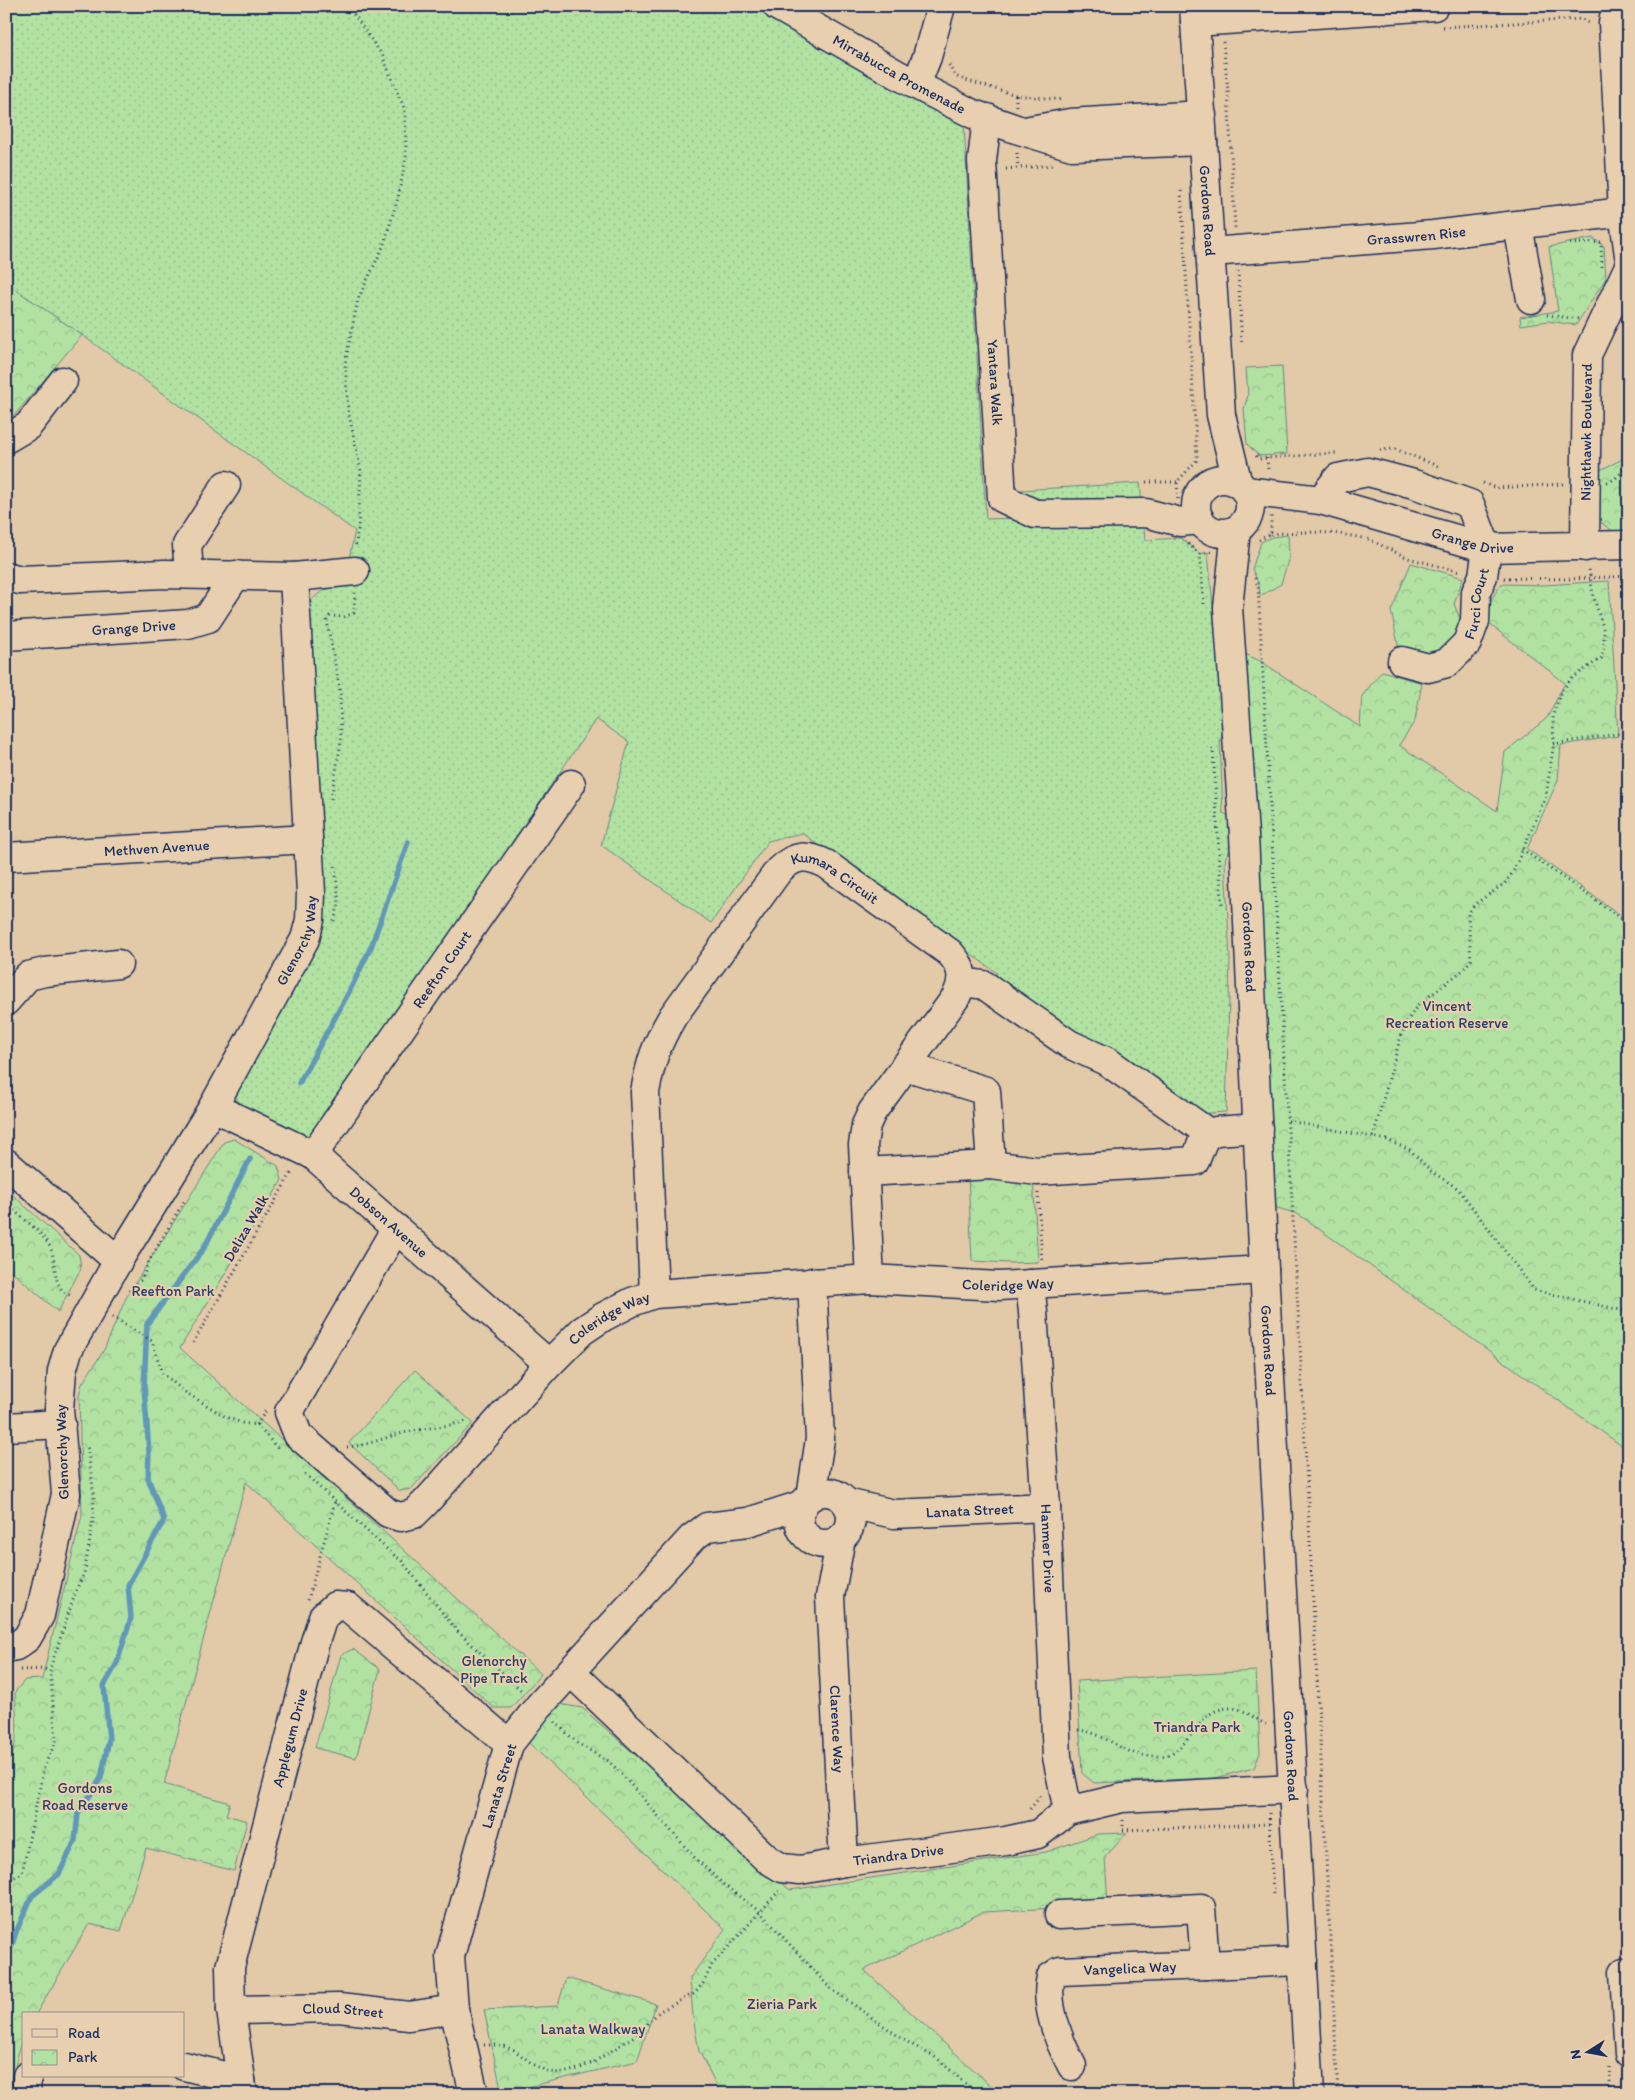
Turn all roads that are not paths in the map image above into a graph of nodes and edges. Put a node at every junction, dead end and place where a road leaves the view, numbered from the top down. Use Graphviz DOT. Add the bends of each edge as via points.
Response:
graph roads {
  1 [pos="777,6"];
  2 [pos="941,6"];
  3 [pos="1616,6"];
  4 [pos="1432,12"];
  5 [pos="1213,26"];
  6 [pos="1622,75"];
  7 [pos="916,85"];
  8 [pos="987,118"];
  9 [pos="1202,126"];
  10 [pos="1623,212"];
  11 [pos="1518,225"];
  12 [pos="1221,248"];
  13 [pos="1629,255"];
  14 [pos="1629,266"];
  15 [pos="1532,299"];
  16 [pos="64,381"];
  17 [pos="1221,415"];
  18 [pos="6,439"];
  19 [pos="226,485"];
  20 [pos="1321,500"];
  21 [pos="1193,504"];
  22 [pos="1251,511"];
  23 [pos="1629,546"];
  24 [pos="1585,547"];
  25 [pos="1487,548"];
  26 [pos="355,571"];
  27 [pos="189,574"];
  28 [pos="236,575"];
  29 [pos="6,576"];
  30 [pos="294,577"];
  31 [pos="1216,610"];
  32 [pos="6,636"];
  33 [pos="1402,661"];
  34 [pos="570,784"];
  35 [pos="308,851"];
  36 [pos="6,857"];
  37 [pos="118,964"];
  38 [pos="962,982"];
  39 [pos="6,1001"];
  40 [pos="905,1066"];
  41 [pos="213,1107"];
  42 [pos="1258,1128"];
  43 [pos="1210,1134"];
  44 [pos="308,1153"];
  45 [pos="6,1163"];
  46 [pos="991,1165"];
  47 [pos="864,1172"];
  48 [pos="396,1228"];
  49 [pos="118,1261"];
  50 [pos="1264,1270"];
  51 [pos="1036,1275"];
  52 [pos="870,1279"];
  53 [pos="812,1282"];
  54 [pos="654,1294"];
  55 [pos="549,1364"];
  56 [pos="61,1424"];
  57 [pos="6,1428"];
  58 [pos="820,1439"];
  59 [pos="843,1499"];
  60 [pos="807,1501"];
  61 [pos="1046,1507"];
  62 [pos="894,1514"];
  63 [pos="748,1522"];
  64 [pos="844,1535"];
  65 [pos="808,1536"];
  66 [pos="830,1596"];
  67 [pos="12,1655"];
  68 [pos="571,1672"];
  69 [pos="509,1744"];
  70 [pos="1282,1790"];
  71 [pos="1068,1811"];
  72 [pos="844,1862"];
  73 [pos="1059,1915"];
  74 [pos="1304,1961"];
  75 [pos="1205,1965"];
  76 [pos="1624,1972"];
  77 [pos="454,2009"];
  78 [pos="231,2010"];
  79 [pos="1629,2054"];
  80 [pos="185,2066"];
  81 [pos="1072,2066"];
  82 [pos="27,2078"];
  83 [pos="242,2087"];
  84 [pos="26,2094"];
  85 [pos="474,2094"];
  86 [pos="1310,2094"];
  1 -- 7 [label="street, Mirrabucca Promenade"];
  2 -- 7 [label="street"];
  3 -- 6 [label="street" via="1612,23"];
  4 -- 5 [label="street"];
  5 -- 9 [label="street, Gordons Road"];
  6 -- 10 [label="street"];
  7 -- 8 [label="street, Mirrabucca Promenade"];
  8 -- 9 [label="street, Mirrabucca Promenade" via="1072,146"];
  8 -- 21 [label="street, Yantara Walk" via="982,160 1002,498 1035,514 1057,515 1146,513"];
  9 -- 12 [label="street, Gordons Road"];
  10 -- 11 [label="street, Grasswren Rise"];
  10 -- 13 [label="street"];
  11 -- 12 [label="street, Grasswren Rise" via="1433,236"];
  11 -- 15 [label="street"];
  12 -- 17 [label="street, Gordons Road"];
  14 -- 24 [label="street, Nighthawk Boulevard" via="1587,355 1571,481"];
  16 -- 18 [label="street" via="28,426"];
  17 -- 21 [label="street, Gordons Road"];
  17 -- 22 [label="street, Gordons Road"];
  19 -- 27 [label="street" via="187,545"];
  20 -- 22 [label="street, Grange Drive"];
  20 -- 25 [label="street, Grange Drive"];
  20 -- 25 [label="street" via="1338,478 1368,472 1414,484 1470,504"];
  21 -- 22 [label="street" via="1222,533"];
  21 -- 22 [label="street" via="1223,479"];
  21 -- 31 [label="street, Gordons Road"];
  22 -- 31 [label="street, Gordons Road"];
  23 -- 24 [label="street, Grange Drive"];
  24 -- 25 [label="street, Grange Drive"];
  25 -- 33 [label="street, Furci Court" via="1483,576 1476,592 1475,621 1468,643 1447,663 1428,668"];
  26 -- 30 [label="street"];
  27 -- 28 [label="street"];
  27 -- 29 [label="street" via="20,580"];
  28 -- 30 [label="street"];
  28 -- 32 [label="street, Grange Drive" via="208,618 188,624"];
  30 -- 35 [label="street, Glenorchy Way"];
  31 -- 42 [label="street, Gordons Road" via="1244,835"];
  34 -- 44 [label="street, Reefton Court"];
  35 -- 36 [label="street, Methven Avenue"];
  35 -- 41 [label="street, Glenorchy Way" via="311,893 310,920 305,939"];
  37 -- 39 [label="street" via="28,976"];
  38 -- 40 [label="street" via="956,997"];
  38 -- 43 [label="street" via="984,985 1069,1044 1108,1062"];
  38 -- 54 [label="street, Kumara Circuit" via="958,962 950,953 826,864 814,858 801,857 790,860 779,870 673,1016 651,1061 645,1092"];
  40 -- 46 [label="street" via="986,1091"];
  40 -- 47 [label="street" via="866,1125"];
  41 -- 44 [label="street, Dobson Avenue"];
  41 -- 49 [label="street, Glenorchy Way"];
  42 -- 43 [label="street"];
  42 -- 50 [label="street, Gordons Road"];
  43 -- 46 [label="street" via="1206,1136 1196,1162 1037,1171"];
  44 -- 48 [label="street, Dobson Avenue"];
  45 -- 49 [label="street"];
  46 -- 47 [label="street"];
  47 -- 52 [label="street"];
  48 -- 55 [label="street, Dobson Avenue"];
  48 -- 55 [label="street, Coleridge Way" via="289,1412 313,1465 388,1513 400,1517 414,1514"];
  49 -- 56 [label="street, Glenorchy Way" via="105,1315 68,1350 62,1371"];
  50 -- 51 [label="street, Coleridge Way"];
  50 -- 70 [label="street, Gordons Road"];
  51 -- 52 [label="street, Coleridge Way" via="999,1286"];
  51 -- 61 [label="street, Hanmer Drive" via="1033,1312"];
  52 -- 53 [label="street, Coleridge Way"];
  53 -- 54 [label="street, Coleridge Way"];
  53 -- 58 [label="street"];
  54 -- 55 [label="street, Coleridge Way" via="603,1317 582,1331"];
  56 -- 57 [label="street"];
  56 -- 67 [label="street, Glenorchy Way" via="66,1494 40,1615 27,1638"];
  58 -- 59 [label="street"];
  58 -- 60 [label="street"];
  59 -- 60 [label="street" via="835,1493 825,1492"];
  59 -- 62 [label="street, Lanata Street"];
  59 -- 64 [label="street" via="851,1517"];
  60 -- 63 [label="street, Lanata Street"];
  60 -- 65 [label="street" via="800,1518"];
  61 -- 62 [label="street, Lanata Street"];
  61 -- 71 [label="street, Hanmer Drive" via="1057,1757"];
  62 -- 64 [label="street, Lanata Street"];
  63 -- 65 [label="street, Lanata Street"];
  63 -- 68 [label="street, Lanata Street" via="708,1527 692,1538"];
  64 -- 65 [label="street" via="826,1543"];
  64 -- 66 [label="street, Clarence Way"];
  65 -- 66 [label="street, Clarence Way"];
  66 -- 72 [label="street, Clarence Way"];
  68 -- 69 [label="street, Lanata Street"];
  68 -- 72 [label="street, Triandra Drive" via="767,1859 782,1868 800,1870"];
  69 -- 77 [label="street, Lanata Street" via="450,1956"];
  69 -- 78 [label="street, Applegum Drive" via="348,1607 335,1606 323,1617 230,1966"];
  70 -- 71 [label="street, Triandra Drive" via="1122,1798"];
  70 -- 74 [label="street, Gordons Road"];
  71 -- 72 [label="street, Triandra Drive" via="1038,1834"];
  73 -- 75 [label="street" via="1201,1908"];
  74 -- 75 [label="street, Vangelica Way"];
  74 -- 86 [label="street, Gordons Road"];
  75 -- 81 [label="street, Vangelica Way" via="1060,1971 1051,1977 1048,1987 1060,2045"];
  76 -- 79 [label="street"];
  77 -- 78 [label="street, Cloud Street" via="409,2016 339,2008"];
  77 -- 85 [label="street, Lanata Street"];
  78 -- 83 [label="street, Applegum Drive"];
  80 -- 83 [label="street"];
  82 -- 84 [label="street"];
}
